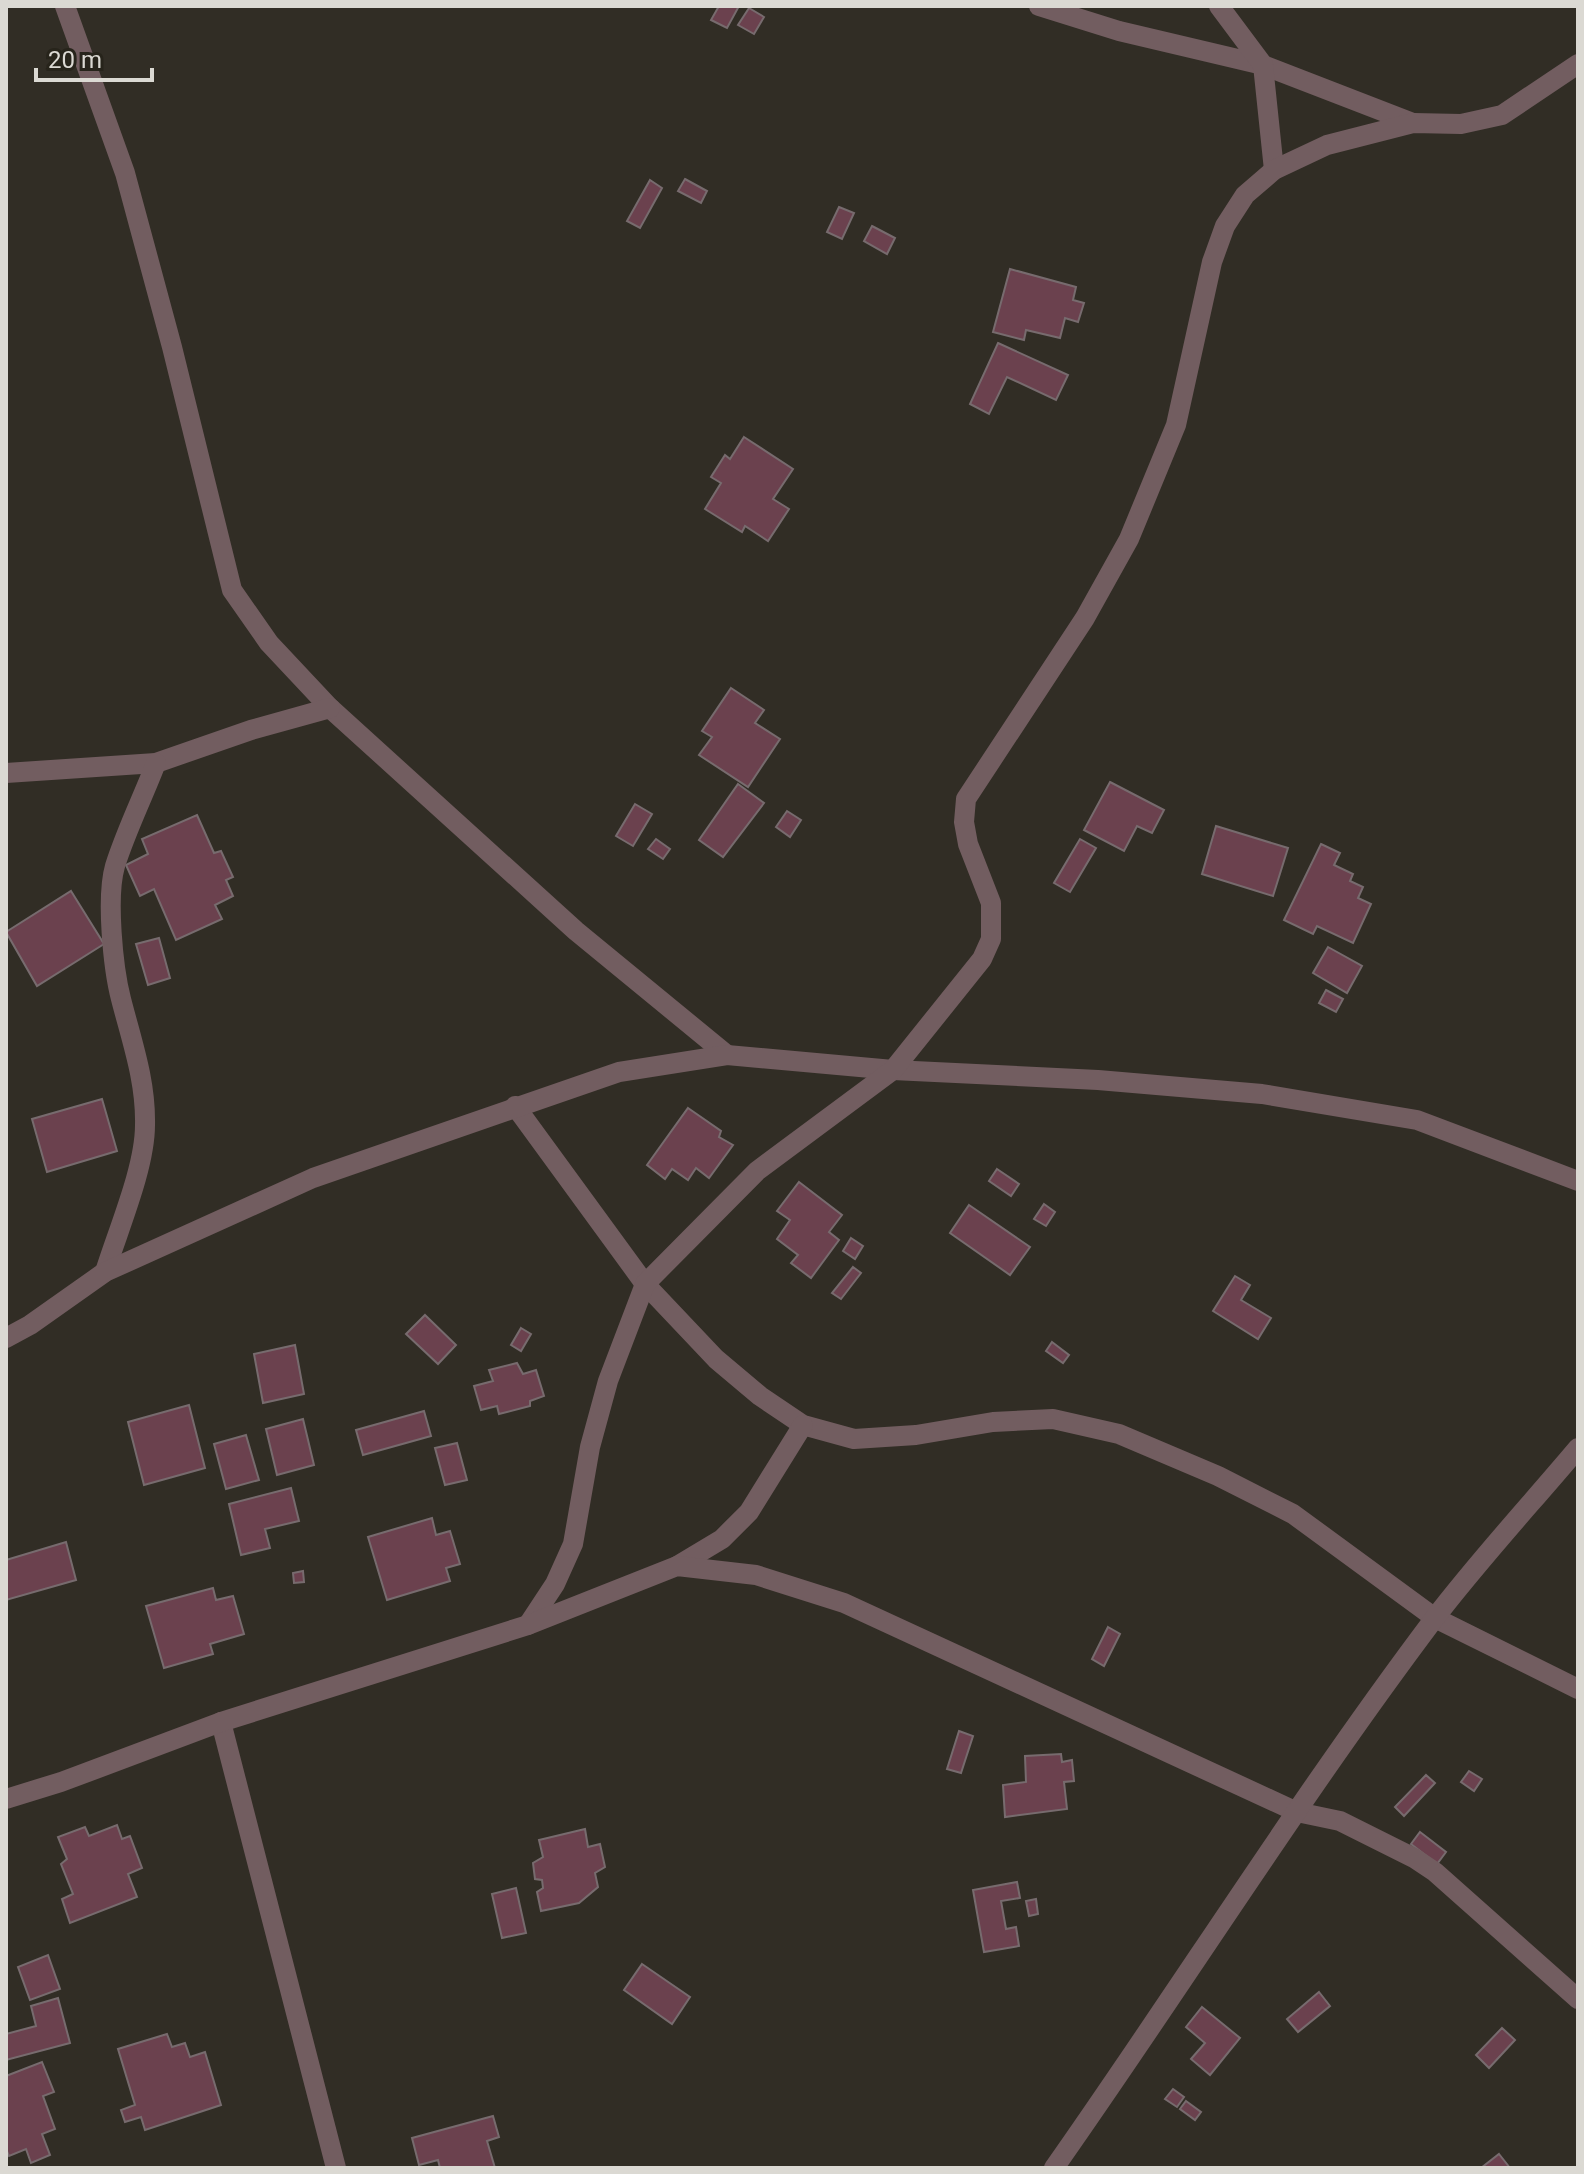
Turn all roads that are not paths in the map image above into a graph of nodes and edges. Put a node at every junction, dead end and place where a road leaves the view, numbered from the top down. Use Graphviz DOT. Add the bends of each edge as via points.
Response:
graph roads {
  1 [pos="65,6"];
  2 [pos="1039,6"];
  3 [pos="1219,6"];
  4 [pos="1578,64"];
  5 [pos="1263,65"];
  6 [pos="1413,123"];
  7 [pos="1274,170"];
  8 [pos="330,708"];
  9 [pos="156,763"];
  10 [pos="6,773"];
  11 [pos="727,1055"];
  12 [pos="893,1070"];
  13 [pos="515,1106"];
  14 [pos="1576,1179"];
  15 [pos="105,1272"];
  16 [pos="645,1284"];
  17 [pos="6,1338"];
  18 [pos="803,1425"];
  19 [pos="1578,1448"];
  20 [pos="677,1566"];
  21 [pos="1435,1618"];
  22 [pos="528,1625"];
  23 [pos="1578,1689"];
  24 [pos="221,1722"];
  25 [pos="6,1799"];
  26 [pos="1297,1812"];
  27 [pos="1578,1999"];
  28 [pos="336,2168"];
  29 [pos="1054,2168"];
  1 -- 8 [label="street" via="125,173 232,590 269,643"];
  2 -- 5 [label="street"];
  3 -- 5 [label="street"];
  4 -- 6 [label="street" via="1502,115 1461,124"];
  5 -- 6 [label="street"];
  5 -- 7 [label="street"];
  6 -- 7 [label="street" via="1327,145"];
  7 -- 12 [label="street" via="1245,195 1225,226 1212,262 1176,425 1129,539 1085,618 966,799 968,844 991,903 991,939 968,979"];
  8 -- 9 [label="street"];
  8 -- 11 [label="street" via="576,931"];
  9 -- 10 [label="street"];
  9 -- 15 [label="street" via="114,868 111,932 120,997 144,1090 145,1129"];
  11 -- 12 [label="street"];
  11 -- 13 [label="street" via="619,1072"];
  12 -- 14 [label="street" via="1262,1094 1417,1120"];
  12 -- 16 [label="street" via="757,1171"];
  13 -- 15 [label="street" via="313,1178"];
  13 -- 16 [label="street"];
  15 -- 17 [label="street"];
  16 -- 18 [label="street" via="716,1359"];
  16 -- 22 [label="street" via="608,1381 573,1544"];
  18 -- 20 [label="street" via="749,1512 722,1539"];
  18 -- 21 [label="street" via="854,1439 1053,1419 1119,1434 1293,1514"];
  19 -- 21 [label="street"];
  20 -- 22 [label="street"];
  20 -- 26 [label="street" via="756,1575 844,1603"];
  21 -- 23 [label="street"];
  21 -- 26 [label="street"];
  22 -- 24 [label="street"];
  24 -- 25 [label="street"];
  24 -- 28 [label="street"];
  26 -- 27 [label="street" via="1340,1821 1414,1858"];
  26 -- 29 [label="street"];
}
